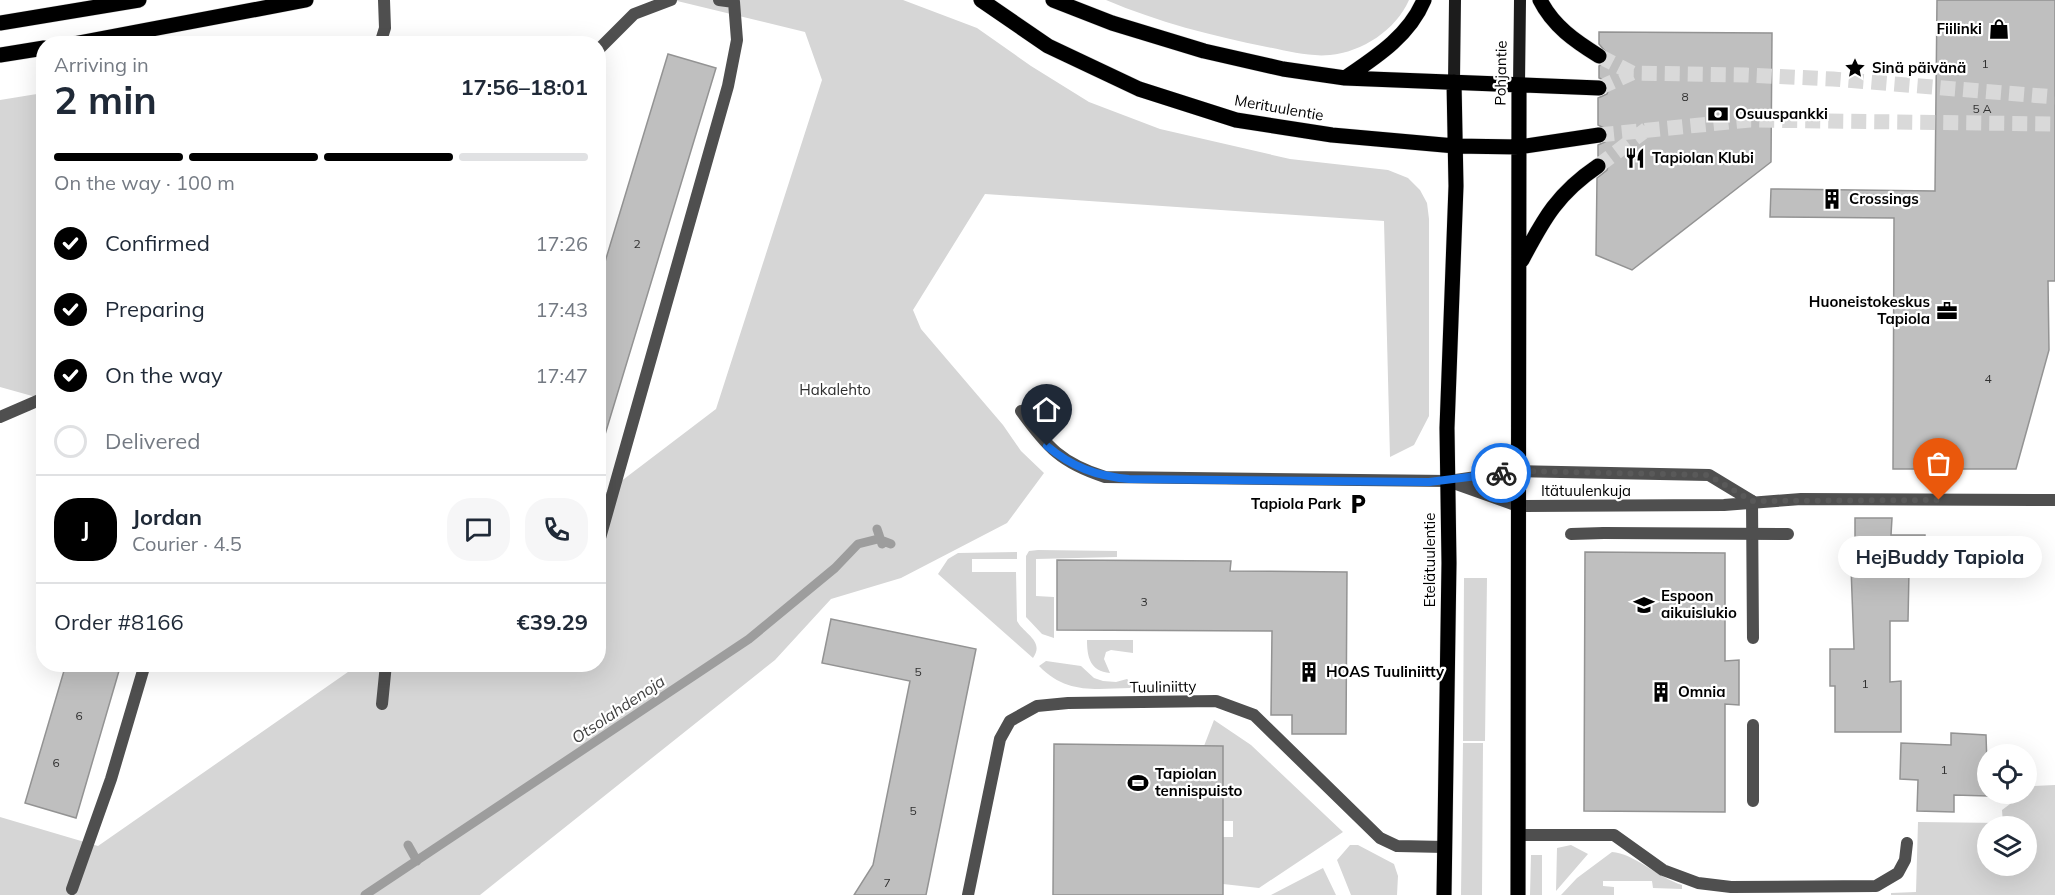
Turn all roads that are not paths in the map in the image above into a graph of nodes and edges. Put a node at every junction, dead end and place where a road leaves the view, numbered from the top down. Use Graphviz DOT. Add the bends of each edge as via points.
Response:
graph roads {
  1 [pos="139,0"];
  2 [pos="306,0"];
  3 [pos="384,0"];
  4 [pos="671,0"];
  5 [pos="719,0"];
  6 [pos="981,0"];
  7 [pos="1053,0"];
  8 [pos="1424,0"];
  9 [pos="1455,0"];
  10 [pos="1520,0"];
  11 [pos="1540,0"];
  12 [pos="0,23"];
  13 [pos="115,36"];
  14 [pos="382,36"];
  15 [pos="606,43"];
  16 [pos="36,49"];
  17 [pos="0,55"];
  18 [pos="1599,56"];
  19 [pos="1345,78"];
  20 [pos="1454,82"];
  21 [pos="1519,85"];
  22 [pos="1599,88"];
  23 [pos="1599,135"];
  24 [pos="1455,146"];
  25 [pos="1519,147"];
  26 [pos="1599,166"];
  27 [pos="1521,263"];
  28 [pos="36,401"];
  29 [pos="1021,411"];
  30 [pos="0,417"];
  31 [pos="1517,471"];
  32 [pos="1448,481"];
  33 [pos="2055,500"];
  34 [pos="1752,501"];
  35 [pos="1518,506"];
  36 [pos="606,517"];
  37 [pos="1571,534"];
  38 [pos="1788,534"];
  39 [pos="1753,638"];
  40 [pos="143,672"];
  41 [pos="385,672"];
  42 [pos="382,704"];
  43 [pos="1753,725"];
  44 [pos="1753,801"];
  45 [pos="1517,835"];
  46 [pos="1907,843"];
  47 [pos="1445,847"];
  48 [pos="72,890"];
  49 [pos="1781,891"];
  50 [pos="968,895"];
  51 [pos="1444,895"];
  52 [pos="1518,895"];
  1 -- 12 [label="main road"];
  2 -- 13 [label="main road"];
  3 -- 14 [label="street"];
  4 -- 15 [label="street" via="634,14"];
  5 -- 36 [label="street" via="734,2 737,40 728,86"];
  6 -- 24 [label="main road, Merituulentie" via="1048,46 1139,89 1236,120 1332,135"];
  7 -- 19 [label="main road" via="1204,51"];
  8 -- 19 [label="main road" via="1408,28"];
  9 -- 20 [label="main road"];
  10 -- 21 [label="main road, Pohjantie"];
  11 -- 18 [label="main road" via="1570,39"];
  16 -- 17 [label="main road"];
  19 -- 20 [label="main road"];
  20 -- 21 [label="main road"];
  20 -- 24 [label="main road, Etelätuulentie"];
  21 -- 22 [label="main road"];
  21 -- 25 [label="main road, Pohjantie"];
  23 -- 25 [label="main road, Merituulentie"];
  24 -- 25 [label="main road, Merituulentie"];
  24 -- 32 [label="main road, Etelätuulentie"];
  25 -- 27 [label="main road"];
  26 -- 27 [label="main road" via="1573,183 1558,199"];
  27 -- 31 [label="main road"];
  28 -- 30 [label="street"];
  29 -- 32 [label="street" via="1047,446 1063,459 1105,477"];
  31 -- 32 [label="street, Itätuulenkuja"];
  31 -- 34 [label="street, Itätuulenkuja" via="1708,475"];
  31 -- 35 [label="main road"];
  32 -- 35 [label="street, Itätuulenkuja"];
  32 -- 47 [label="main road, Etelätuulentie"];
  33 -- 34 [label="street, Itätuulenkuja"];
  34 -- 35 [label="street, Itätuulenkuja" via="1724,505"];
  34 -- 39 [label="street"];
  35 -- 45 [label="main road"];
  37 -- 38 [label="street, bridge"];
  40 -- 48 [label="street"];
  41 -- 42 [label="street"];
  43 -- 44 [label="street"];
  45 -- 49 [label="street" via="1614,835 1664,870 1698,883"];
  45 -- 52 [label="main road"];
  46 -- 49 [label="street" via="1898,873 1876,886"];
  47 -- 50 [label="street, Tuuliniitty" via="1397,846 1380,838 1254,715 1238,708 1215,701 1037,706 1010,721 1000,739"];
  47 -- 51 [label="main road, Etelätuulentie"];
}
